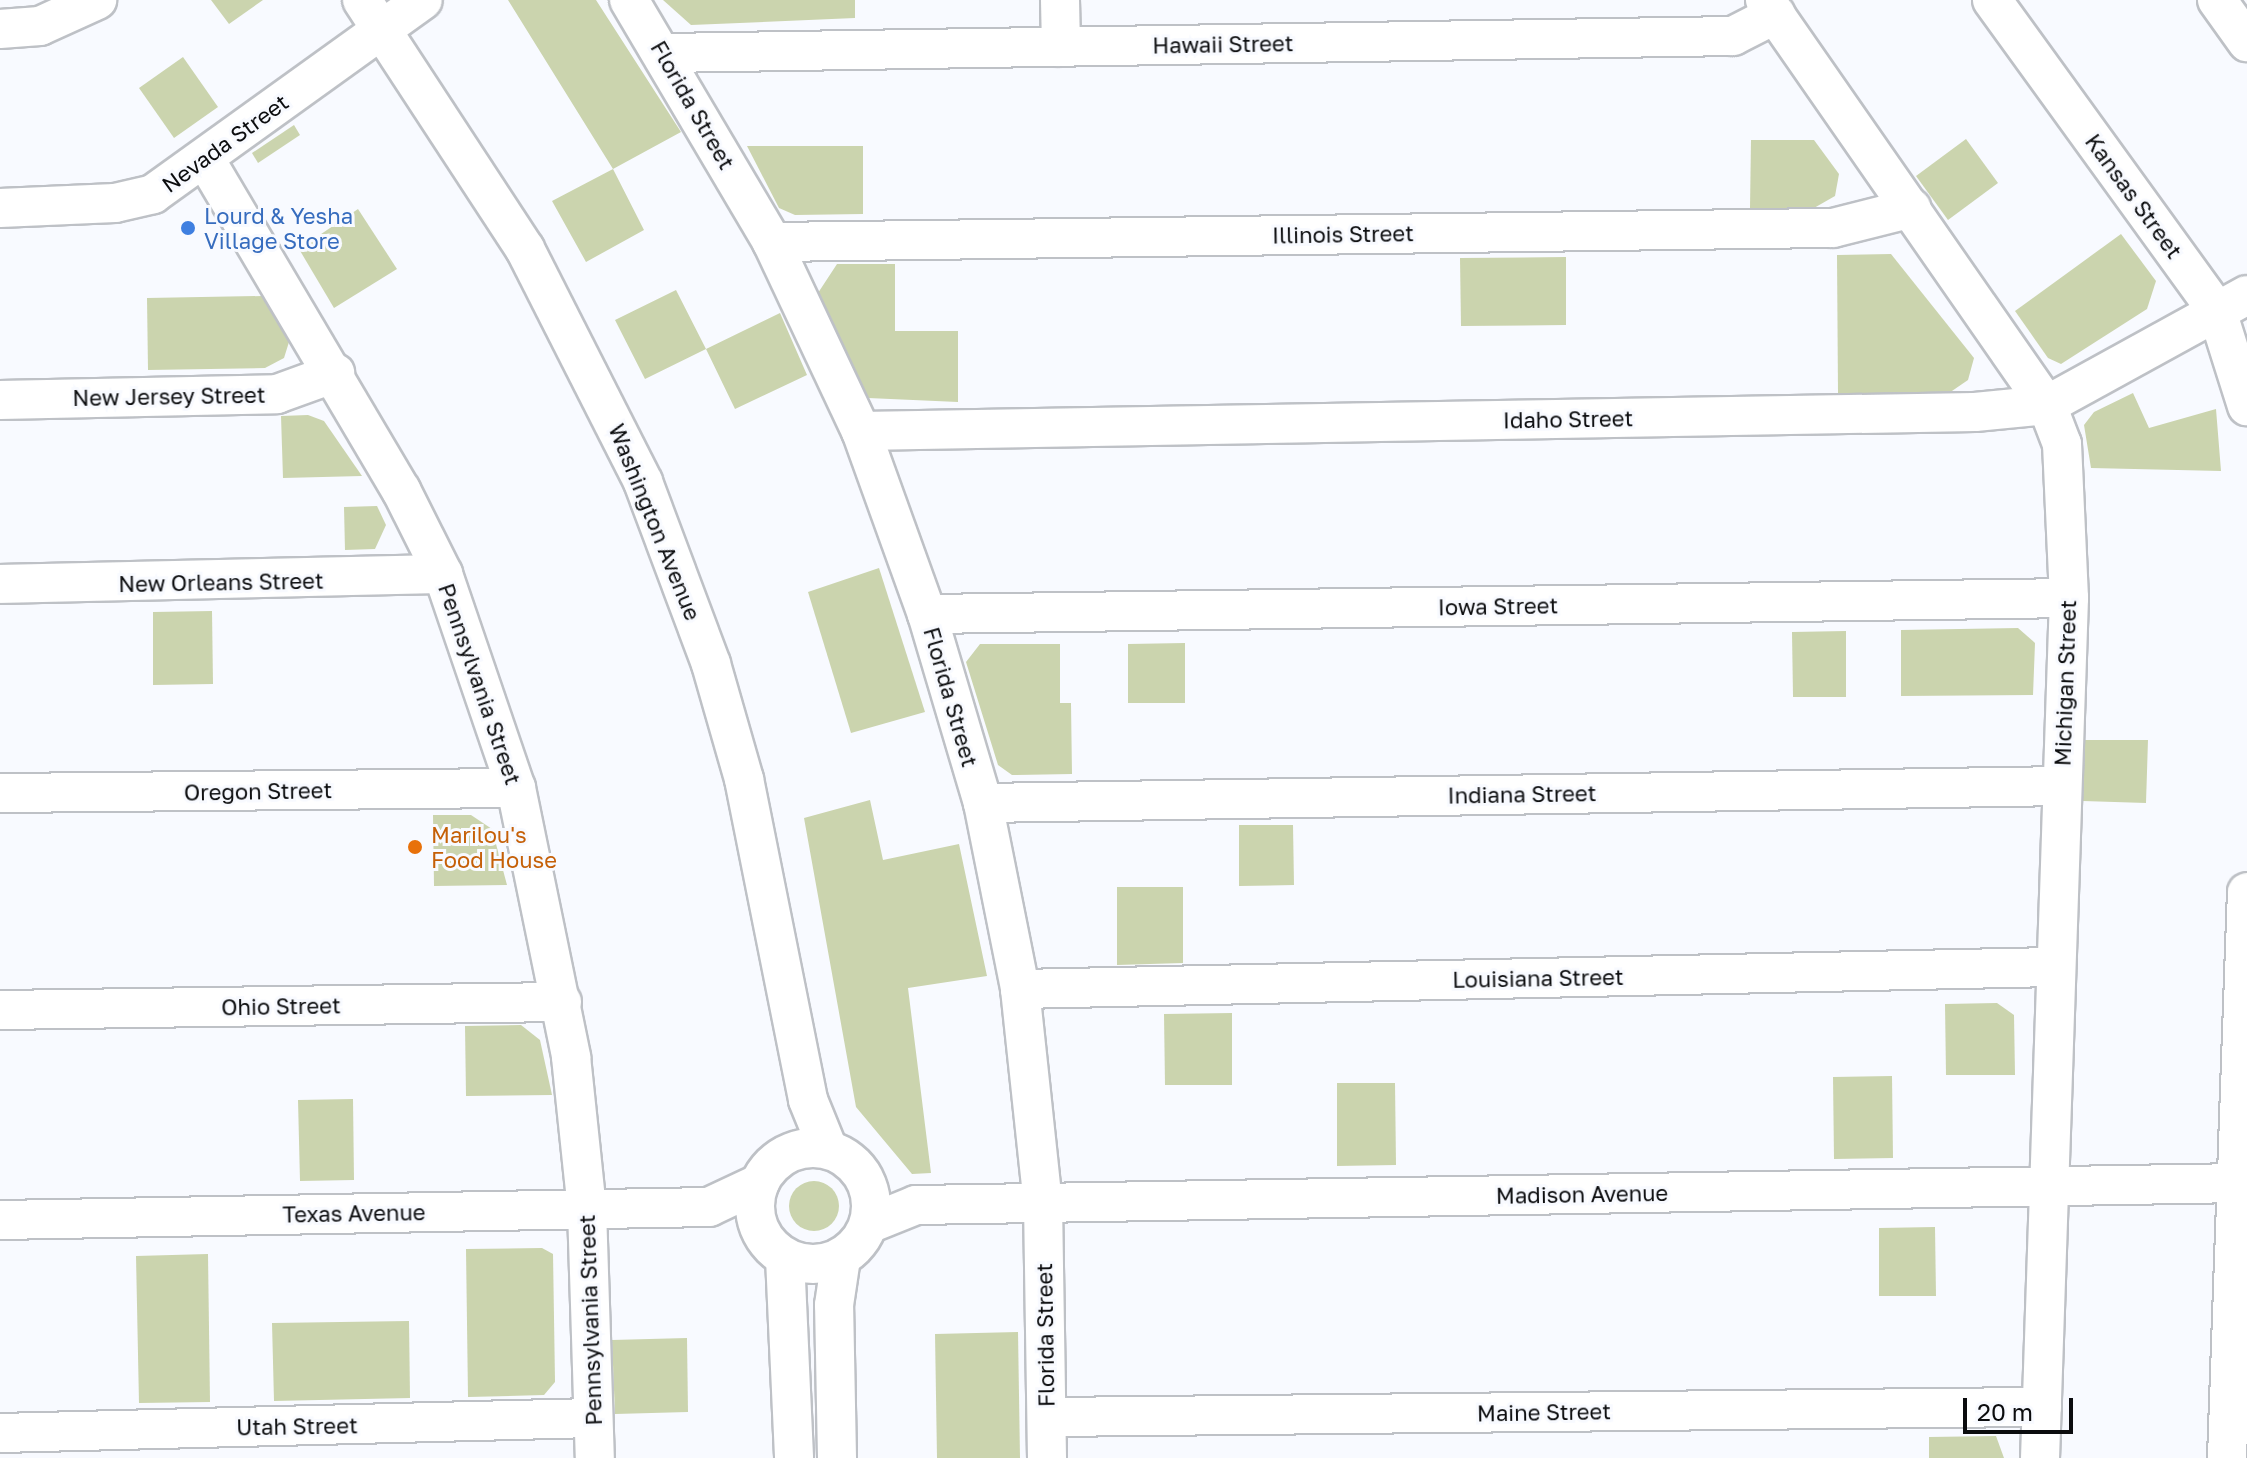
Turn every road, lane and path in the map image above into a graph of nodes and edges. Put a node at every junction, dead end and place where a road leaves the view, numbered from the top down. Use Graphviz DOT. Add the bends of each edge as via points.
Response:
graph roads {
  1 [pos="97,0"];
  2 [pos="423,0"];
  3 [pos="629,0"];
  4 [pos="1060,0"];
  5 [pos="1992,0"];
  6 [pos="2217,0"];
  7 [pos="1771,7"];
  8 [pos="372,14"];
  9 [pos="0,29"];
  10 [pos="2247,42"];
  11 [pos="1061,47"];
  12 [pos="665,53"];
  13 [pos="205,159"];
  14 [pos="0,208"];
  15 [pos="1912,208"];
  16 [pos="772,242"];
  17 [pos="2232,303"];
  18 [pos="335,373"];
  19 [pos="0,400"];
  20 [pos="2047,405"];
  21 [pos="2247,406"];
  22 [pos="861,431"];
  23 [pos="443,574"];
  24 [pos="0,584"];
  25 [pos="2069,598"];
  26 [pos="927,614"];
  27 [pos="2062,786"];
  28 [pos="516,788"];
  29 [pos="0,793"];
  30 [pos="983,803"];
  31 [pos="2247,892"];
  32 [pos="2056,967"];
  33 [pos="1020,989"];
  34 [pos="562,1002"];
  35 [pos="0,1010"];
  36 [pos="810,1150"];
  37 [pos="760,1183"];
  38 [pos="2242,1184"];
  39 [pos="2051,1186"];
  40 [pos="869,1187"];
  41 [pos="1043,1203"];
  42 [pos="916,1205"];
  43 [pos="709,1207"];
  44 [pos="587,1209"];
  45 [pos="0,1220"];
  46 [pos="869,1224"];
  47 [pos="759,1229"];
  48 [pos="785,1258"];
  49 [pos="841,1258"];
  50 [pos="2042,1407"];
  51 [pos="1047,1417"];
  52 [pos="593,1418"];
  53 [pos="0,1433"];
  54 [pos="595,1458"];
  55 [pos="794,1458"];
  56 [pos="837,1458"];
  57 [pos="1047,1458"];
  58 [pos="2040,1458"];
  59 [pos="2227,1458"];
  1 -- 9 [label="street" via="40,26"];
  2 -- 8 [label="street, Nevada Street"];
  3 -- 12 [label="street, Florida Street"];
  4 -- 11 [label="street"];
  5 -- 17 [label="street, Kansas Street"];
  6 -- 10 [label="street"];
  7 -- 11 [label="street, Hawaii Street" via="1733,36"];
  7 -- 15 [label="street, Michigan Street"];
  8 -- 13 [label="street, Nevada Street"];
  8 -- 36 [label="street, Washington Avenue" via="525,249 643,482 711,664 744,779 808,1100"];
  11 -- 12 [label="street, Hawaii Street"];
  12 -- 16 [label="street, Florida Street"];
  13 -- 14 [label="street, Nevada Street" via="153,194 128,200"];
  13 -- 18 [label="street, Pennsylvania Street"];
  15 -- 16 [label="street, Illinois Street" via="1833,228"];
  15 -- 20 [label="street, Michigan Street"];
  16 -- 22 [label="street, Florida Street"];
  17 -- 20 [label="street, Idaho Street"];
  17 -- 21 [label="street, Kansas Street"];
  18 -- 19 [label="street, New Jersey Street" via="277,394"];
  18 -- 23 [label="street, Pennsylvania Street"];
  20 -- 22 [label="street, Idaho Street" via="1959,413"];
  20 -- 25 [label="street, Michigan Street" via="2062,444"];
  22 -- 26 [label="street, Florida Street"];
  23 -- 24 [label="street, New Orleans Street"];
  23 -- 28 [label="street, Pennsylvania Street"];
  25 -- 26 [label="street, Iowa Street"];
  25 -- 27 [label="street, Michigan Street"];
  26 -- 30 [label="street, Florida Street"];
  27 -- 30 [label="street, Indiana Street"];
  27 -- 32 [label="street, Michigan Street"];
  28 -- 29 [label="street, Oregon Street"];
  28 -- 34 [label="street, Pennsylvania Street"];
  30 -- 33 [label="street, Florida Street"];
  31 -- 38 [label="street"];
  32 -- 33 [label="street, Louisiana Street"];
  32 -- 39 [label="street, Michigan Street"];
  33 -- 41 [label="street, Florida Street"];
  34 -- 35 [label="street, Ohio Street"];
  34 -- 44 [label="street, Pennsylvania Street"];
  36 -- 37 [label="street"];
  36 -- 40 [label="street" via="859,1170"];
  37 -- 43 [label="street, Texas Avenue"];
  37 -- 47 [label="street"];
  38 -- 39 [label="street, Madison Avenue"];
  38 -- 59 [label="street"];
  39 -- 41 [label="street, Madison Avenue"];
  39 -- 50 [label="street, Michigan Street"];
  40 -- 42 [label="street, Madison Avenue"];
  40 -- 46 [label="street"];
  41 -- 42 [label="street, Madison Avenue"];
  41 -- 51 [label="street, Florida Street"];
  42 -- 46 [label="street, Madison Avenue"];
  43 -- 44 [label="street, Texas Avenue"];
  43 -- 47 [label="street, Texas Avenue"];
  44 -- 45 [label="street, Texas Avenue"];
  44 -- 52 [label="street, Pennsylvania Street"];
  46 -- 49 [label="street"];
  47 -- 48 [label="street"];
  48 -- 49 [label="street" via="803,1264"];
  48 -- 55 [label="street"];
  49 -- 56 [label="street"];
  50 -- 51 [label="street, Maine Street"];
  50 -- 58 [label="street, Michigan Street"];
  51 -- 57 [label="street, Florida Street"];
  52 -- 53 [label="street, Utah Street"];
  52 -- 54 [label="street, Pennsylvania Street"];
}
